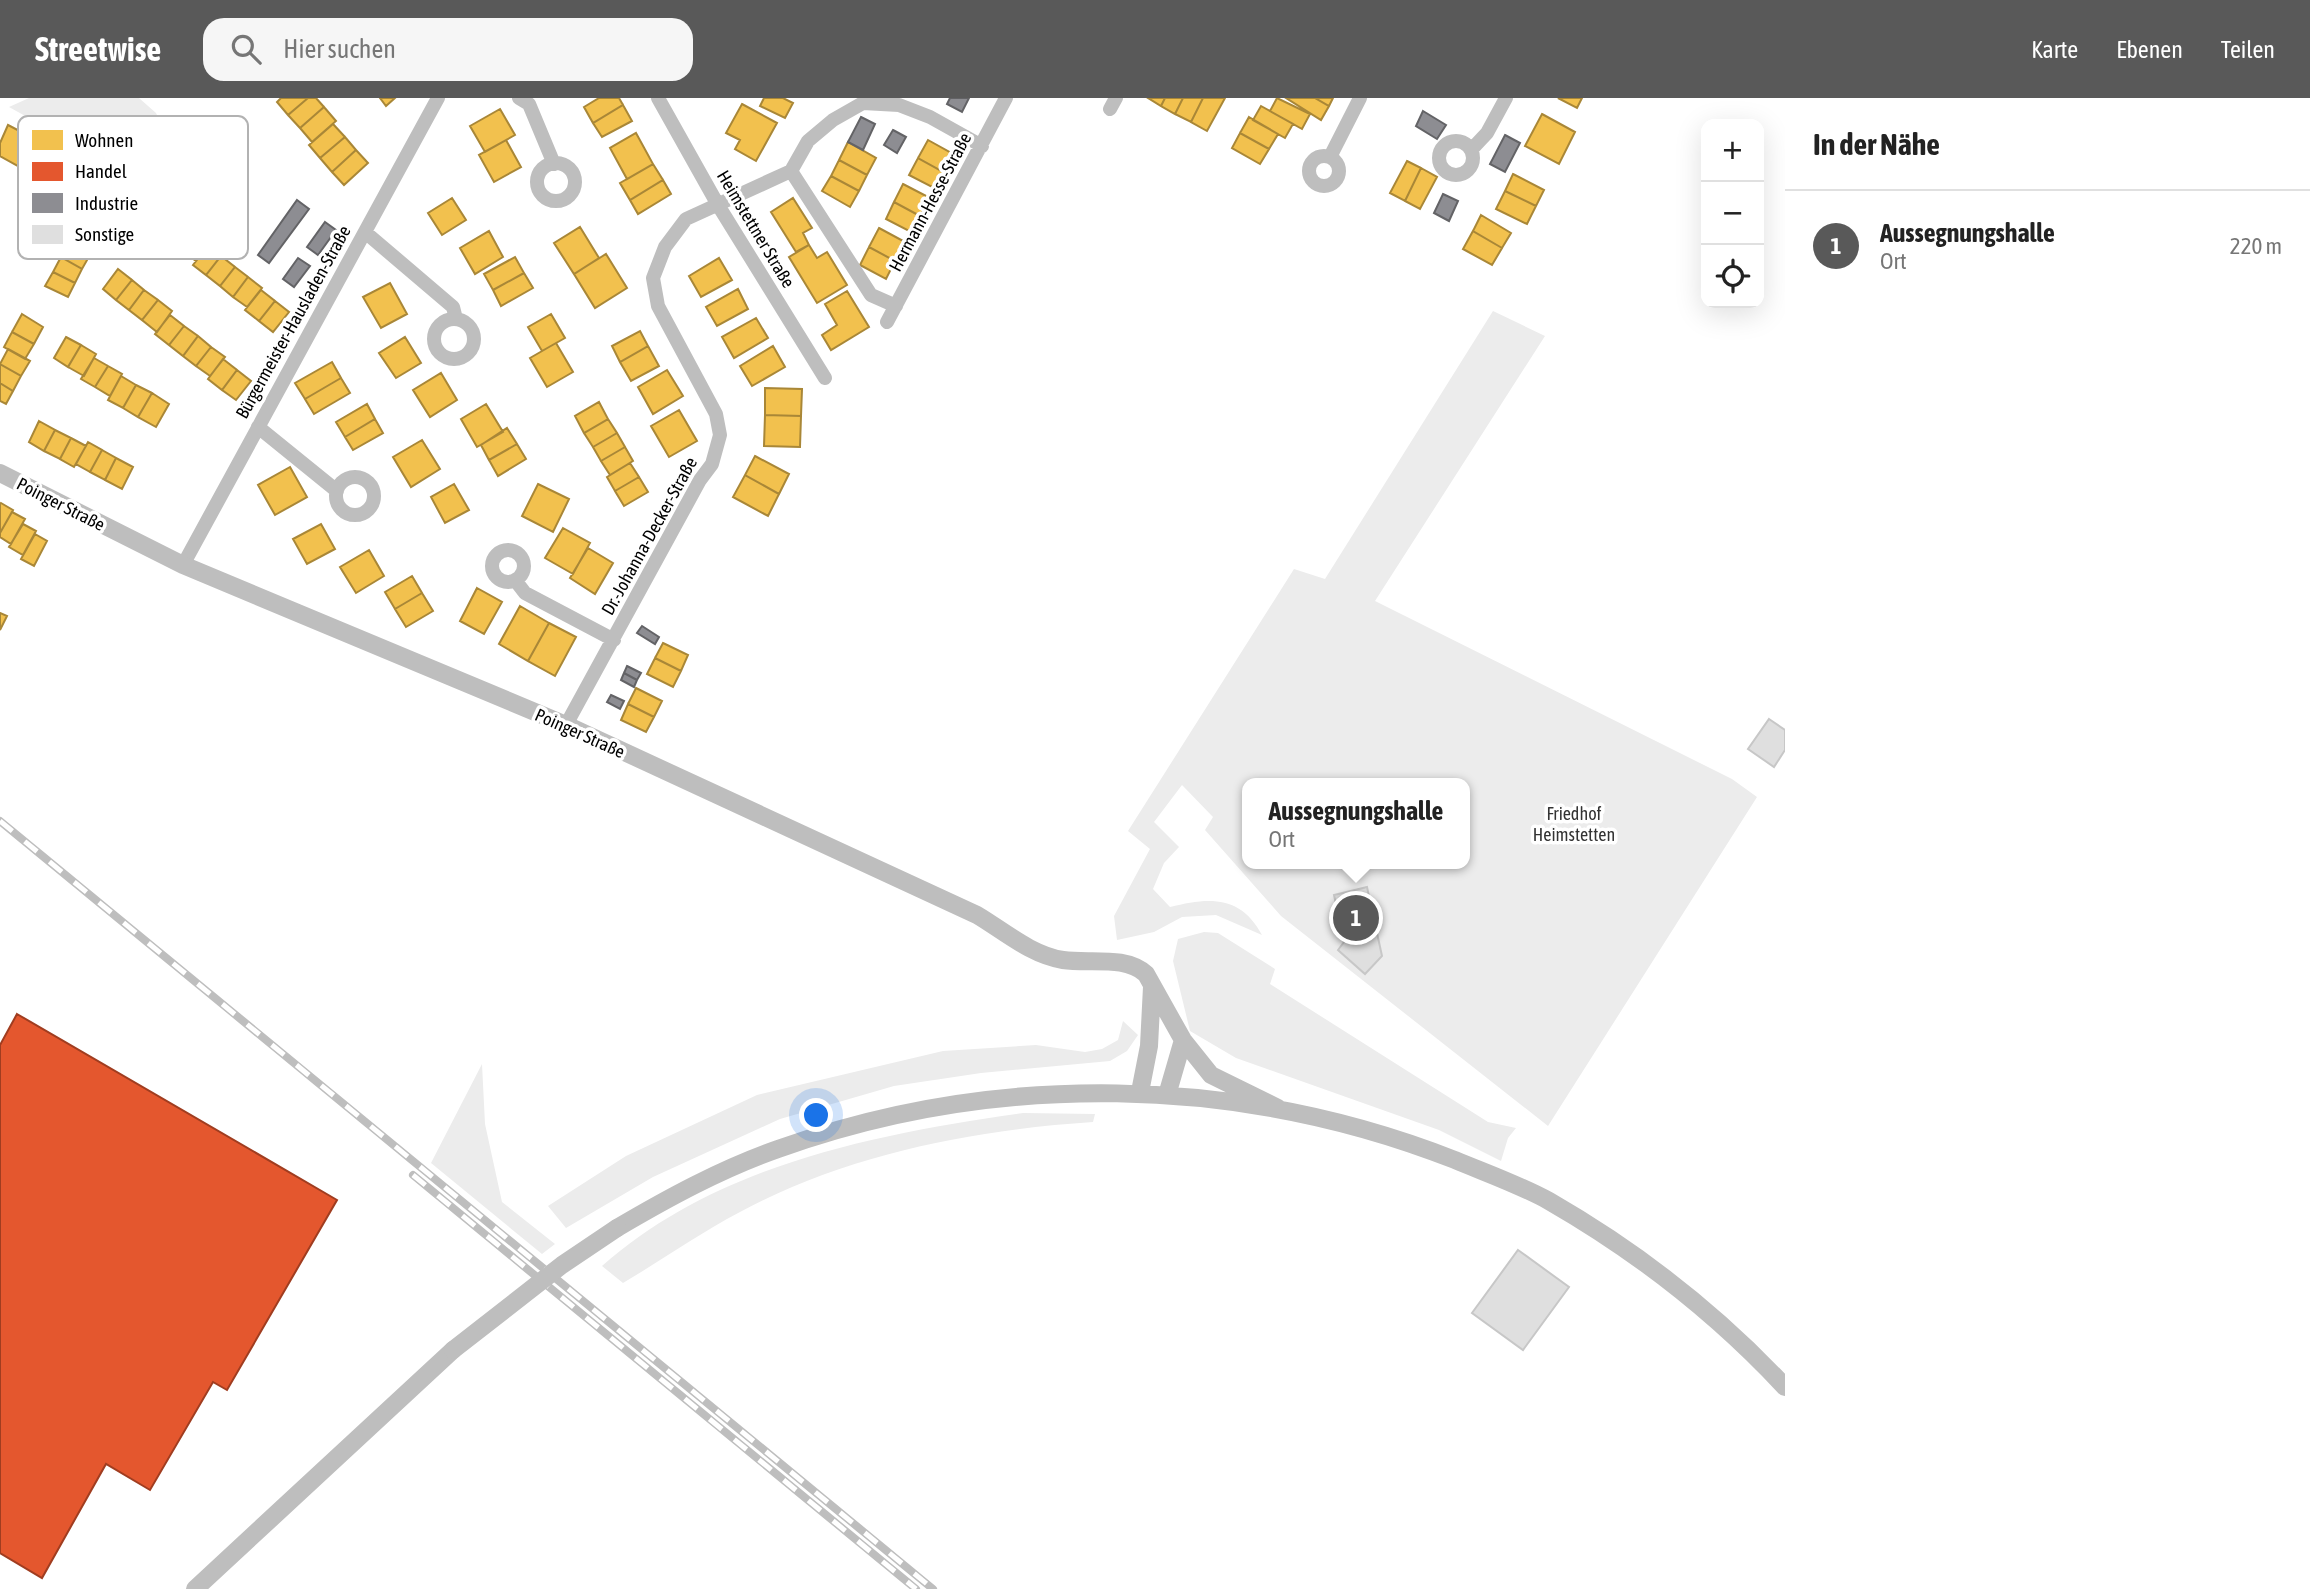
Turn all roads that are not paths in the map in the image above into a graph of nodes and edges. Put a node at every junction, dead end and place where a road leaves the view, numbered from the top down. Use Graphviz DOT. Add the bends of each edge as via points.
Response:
graph roads {
  1 [pos="438,98"];
  2 [pos="519,98"];
  3 [pos="659,98"];
  4 [pos="1006,98"];
  5 [pos="1360,98"];
  6 [pos="1506,98"];
  7 [pos="982,146"];
  8 [pos="1471,149"];
  9 [pos="1330,157"];
  10 [pos="554,164"];
  11 [pos="791,171"];
  12 [pos="718,205"];
  13 [pos="365,232"];
  14 [pos="896,306"];
  15 [pos="456,319"];
  16 [pos="887,322"];
  17 [pos="825,379"];
  18 [pos="258,427"];
  19 [pos="0,473"];
  20 [pos="337,491"];
  21 [pos="183,565"];
  22 [pos="515,580"];
  23 [pos="614,640"];
  24 [pos="566,725"];
  25 [pos="1152,987"];
  26 [pos="1183,1040"];
  27 [pos="1140,1092"];
  28 [pos="1167,1095"];
  29 [pos="1278,1108"];
  30 [pos="1785,1387"];
  31 [pos="195,1589"];
  1 -- 13 [label="street, Bürgermeister-Hausladen-Straße"];
  2 -- 10 [label="street" via="528,104"];
  3 -- 12 [label="street, Heimstettner Straße"];
  4 -- 7 [label="street, Hermann-Hesse-Straße"];
  5 -- 9 [label="street"];
  6 -- 8 [label="street" via="1487,133"];
  7 -- 11 [label="street" via="899,105 863,103 808,141"];
  7 -- 14 [label="street, Hermann-Hesse-Straße"];
  11 -- 12 [label="street, Dr.-Johanna-Decker-Straße"];
  11 -- 14 [label="street" via="871,295"];
  12 -- 17 [label="street, Heimstettner Straße"];
  12 -- 23 [label="street, Dr.-Johanna-Decker-Straße" via="686,219 665,247 653,278 658,306 716,414 720,435 712,464 699,480"];
  13 -- 15 [label="street" via="453,307"];
  13 -- 18 [label="street, Bürgermeister-Hausladen-Straße"];
  14 -- 16 [label="street, Hermann-Hesse-Straße"];
  18 -- 20 [label="street"];
  18 -- 21 [label="street, Bürgermeister-Hausladen-Straße"];
  19 -- 21 [label="street, Poinger Straße"];
  21 -- 24 [label="street, Poinger Straße"];
  22 -- 23 [label="street" via="525,593"];
  23 -- 24 [label="street, Dr.-Johanna-Decker-Straße"];
  24 -- 25 [label="street, Poinger Straße" via="977,915 1034,951 1064,960 1130,964 1146,974"];
  25 -- 26 [label="street, Poinger Straße"];
  25 -- 27 [label="street" via="1149,1046"];
  26 -- 28 [label="street"];
  26 -- 29 [label="street, Poinger Straße" via="1211,1075"];
  27 -- 28 [label="street"];
  27 -- 31 [label="street, bridge" via="1011,1098 887,1117 825,1133 738,1165 669,1198 562,1265 453,1350"];
  28 -- 29 [label="street"];
  29 -- 30 [label="street" via="1400,1139 1546,1200 1673,1284"];
}
